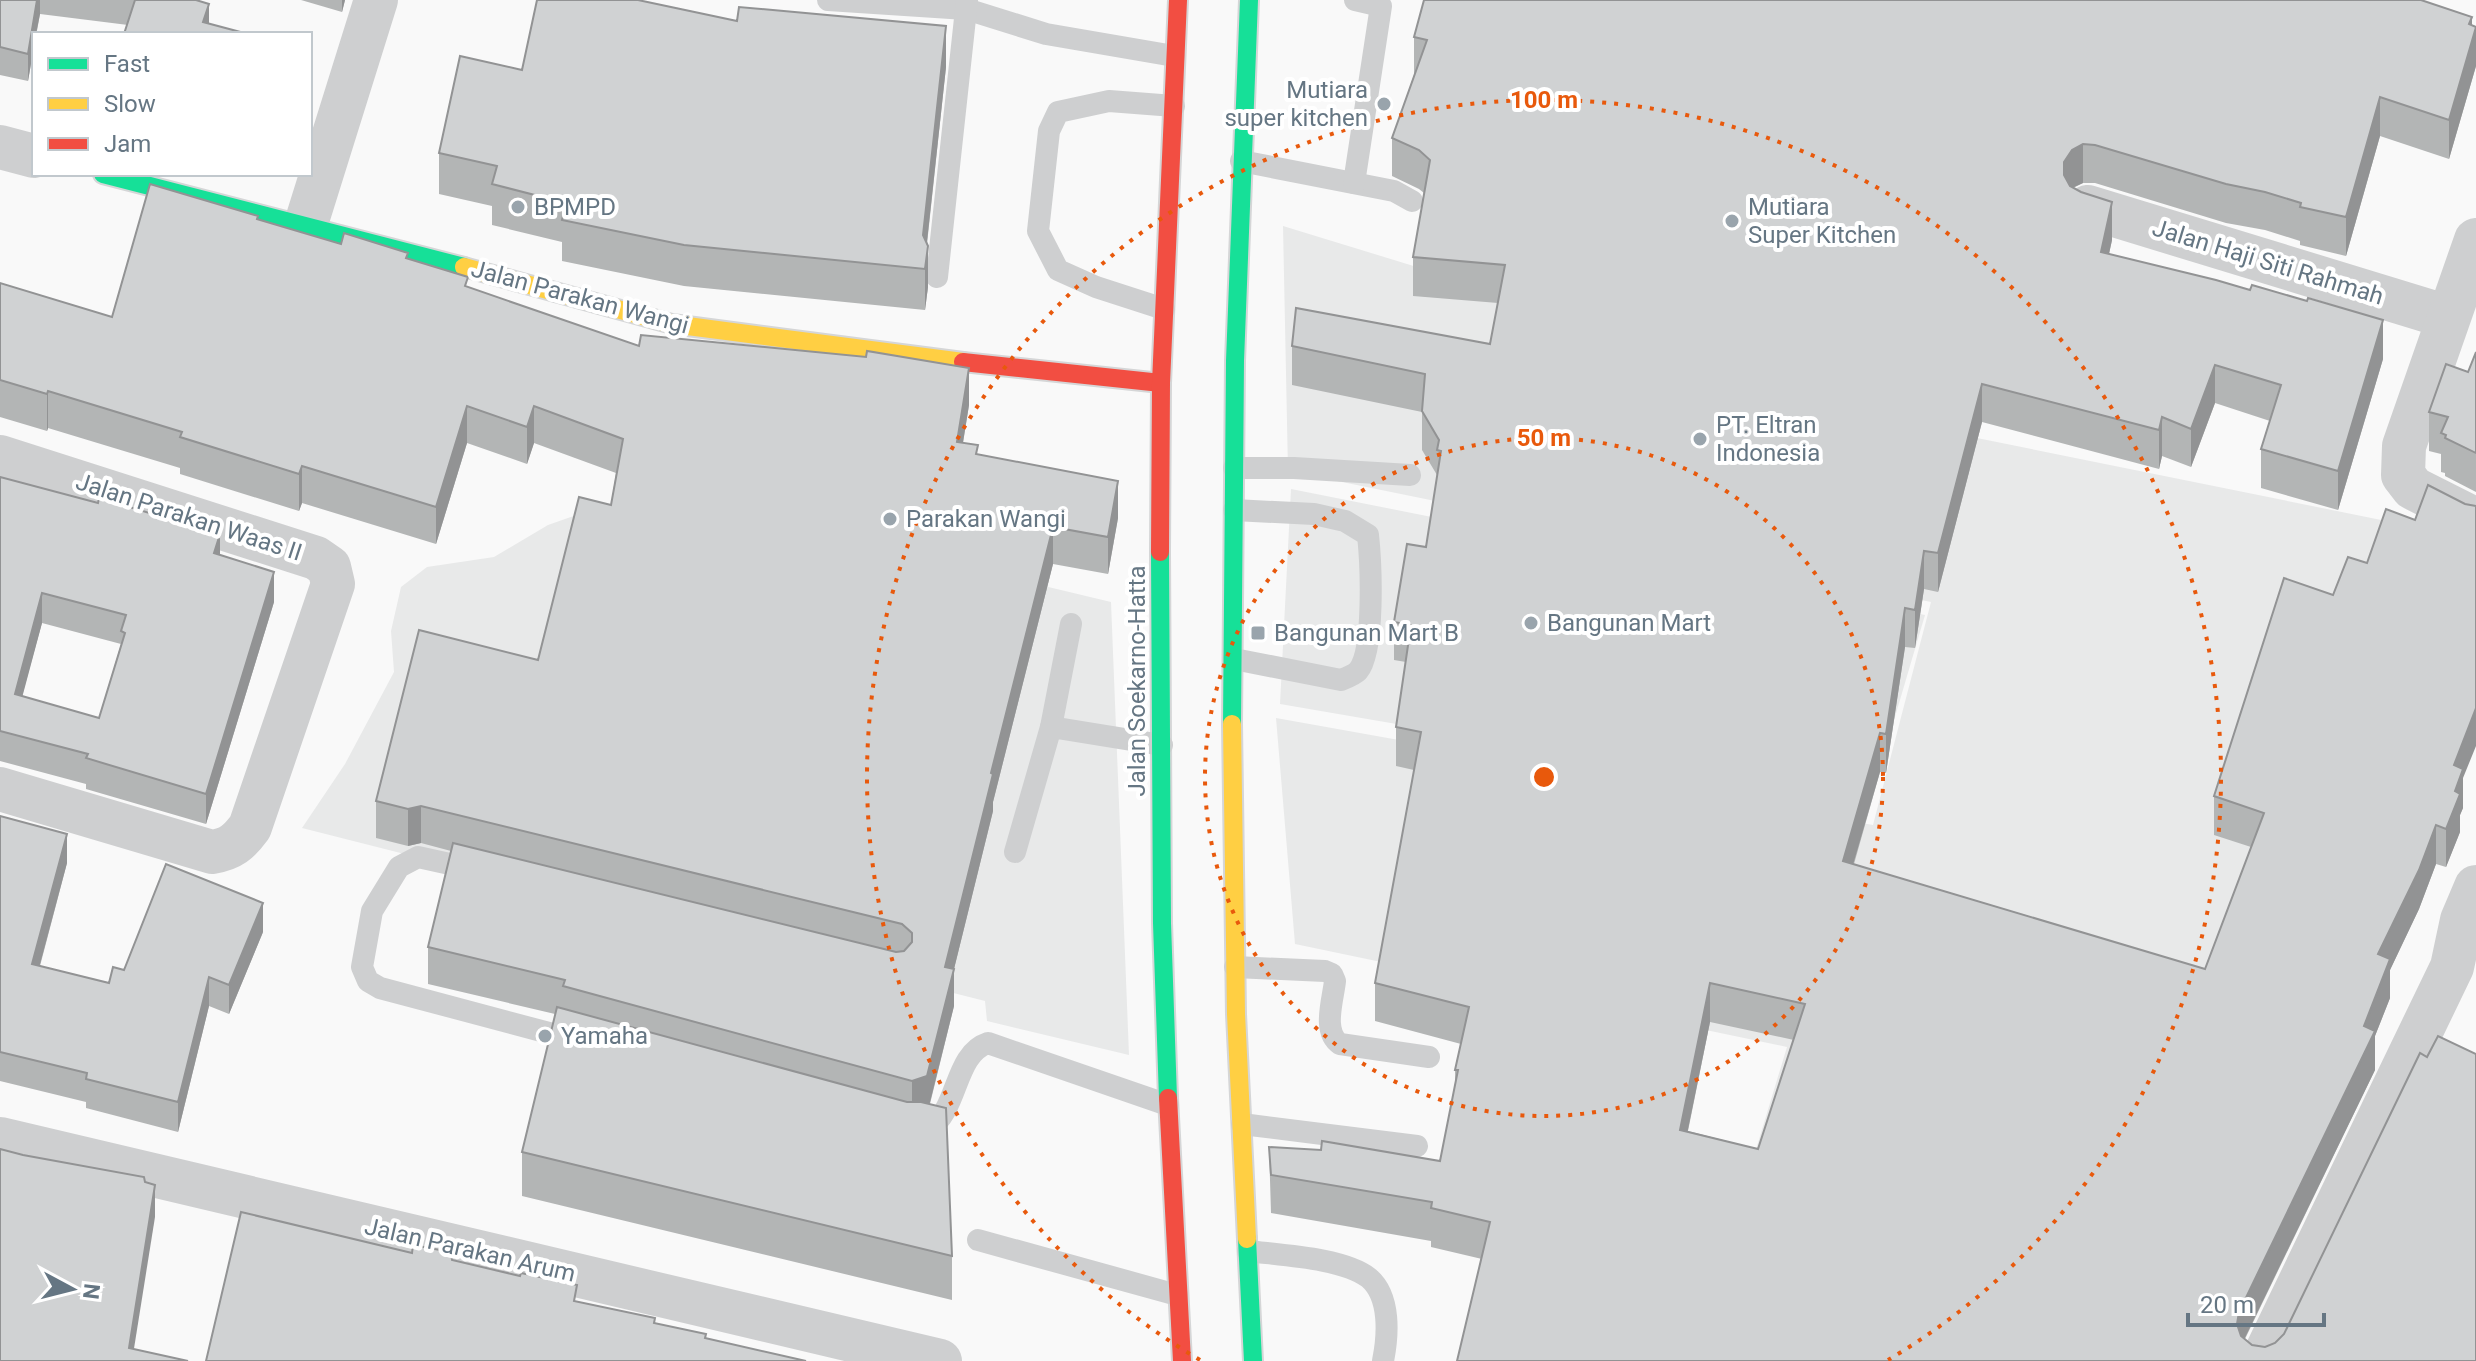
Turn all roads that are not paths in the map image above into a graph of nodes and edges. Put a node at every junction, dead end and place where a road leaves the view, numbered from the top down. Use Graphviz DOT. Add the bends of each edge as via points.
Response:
graph roads {
  1 [pos="376,0"];
  2 [pos="828,0"];
  3 [pos="1178,0"];
  4 [pos="1249,0"];
  5 [pos="1355,0"];
  6 [pos="967,5"];
  7 [pos="1174,56"];
  8 [pos="1174,106"];
  9 [pos="0,147"];
  10 [pos="32,155"];
  11 [pos="1241,161"];
  12 [pos="111,176"];
  13 [pos="1354,183"];
  14 [pos="1412,201"];
  15 [pos="2088,207"];
  16 [pos="305,227"];
  17 [pos="2476,240"];
  18 [pos="937,277"];
  19 [pos="1164,309"];
  20 [pos="2448,317"];
  21 [pos="1161,383"];
  22 [pos="0,457"];
  23 [pos="1234,468"];
  24 [pos="1410,475"];
  25 [pos="1234,510"];
  26 [pos="2476,520"];
  27 [pos="1071,624"];
  28 [pos="1234,659"];
  29 [pos="1051,727"];
  30 [pos="1162,745"];
  31 [pos="0,789"];
  32 [pos="1015,852"];
  33 [pos="496,874"];
  34 [pos="2469,930"];
  35 [pos="1235,967"];
  36 [pos="596,1046"];
  37 [pos="1429,1057"];
  38 [pos="1168,1105"];
  39 [pos="1242,1124"];
  40 [pos="911,1132"];
  41 [pos="0,1139"];
  42 [pos="1417,1146"];
  43 [pos="978,1240"];
  44 [pos="1248,1251"];
  45 [pos="1177,1295"];
  46 [pos="940,1361"];
  47 [pos="1182,1361"];
  48 [pos="1253,1361"];
  49 [pos="1383,1361"];
  50 [pos="2262,1361"];
  1 -- 16 [label="street"];
  2 -- 6 [label="lane"];
  3 -- 7 [label="main road, Jalan Soekarno-Hatta"];
  4 -- 11 [label="main road"];
  5 -- 13 [label="lane" via="1381,6"];
  6 -- 7 [label="lane" via="1046,34"];
  6 -- 18 [label="lane"];
  7 -- 8 [label="main road, Jalan Soekarno-Hatta"];
  8 -- 19 [label="main road, Jalan Soekarno-Hatta"];
  8 -- 19 [label="lane" via="1109,101 1058,112 1049,131 1038,231 1058,270"];
  9 -- 10 [label="street"];
  11 -- 13 [label="lane"];
  11 -- 23 [label="main road"];
  12 -- 16 [label="main road, Jalan Parakan Wangi"];
  13 -- 14 [label="lane" via="1394,191"];
  15 -- 20 [label="street, Jalan Haji Siti Rahmah"];
  16 -- 21 [label="main road, Jalan Parakan Wangi" via="672,324"];
  17 -- 20 [label="street"];
  19 -- 21 [label="main road, Jalan Soekarno-Hatta"];
  20 -- 26 [label="street" via="2404,446 2403,475 2413,488"];
  21 -- 30 [label="main road, Jalan Soekarno-Hatta"];
  22 -- 31 [label="street, Jalan Parakan Waas II" via="316,558 329,567 333,584 250,827 228,849 212,852"];
  23 -- 24 [label="lane"];
  23 -- 25 [label="main road"];
  25 -- 28 [label="main road"];
  25 -- 28 [label="lane" via="1345,521 1368,535 1371,558 1368,652 1357,672 1341,680"];
  27 -- 29 [label="lane"];
  28 -- 35 [label="main road"];
  29 -- 30 [label="lane"];
  29 -- 32 [label="lane"];
  30 -- 38 [label="main road, Jalan Soekarno-Hatta"];
  33 -- 36 [label="lane" via="418,857 399,867 372,911 362,967 368,981"];
  34 -- 50 [label="street"];
  35 -- 37 [label="lane" via="1332,974 1332,1039"];
  35 -- 39 [label="main road"];
  38 -- 40 [label="lane" via="988,1043 968,1059 943,1118 930,1129"];
  38 -- 45 [label="main road, Jalan Soekarno-Hatta"];
  39 -- 42 [label="lane"];
  39 -- 44 [label="main road"];
  41 -- 46 [label="street, Jalan Parakan Arum"];
  43 -- 45 [label="lane"];
  44 -- 48 [label="main road"];
  44 -- 49 [label="lane" via="1342,1265 1369,1279 1381,1297 1388,1333"];
  45 -- 47 [label="main road, Jalan Soekarno-Hatta"];
}
